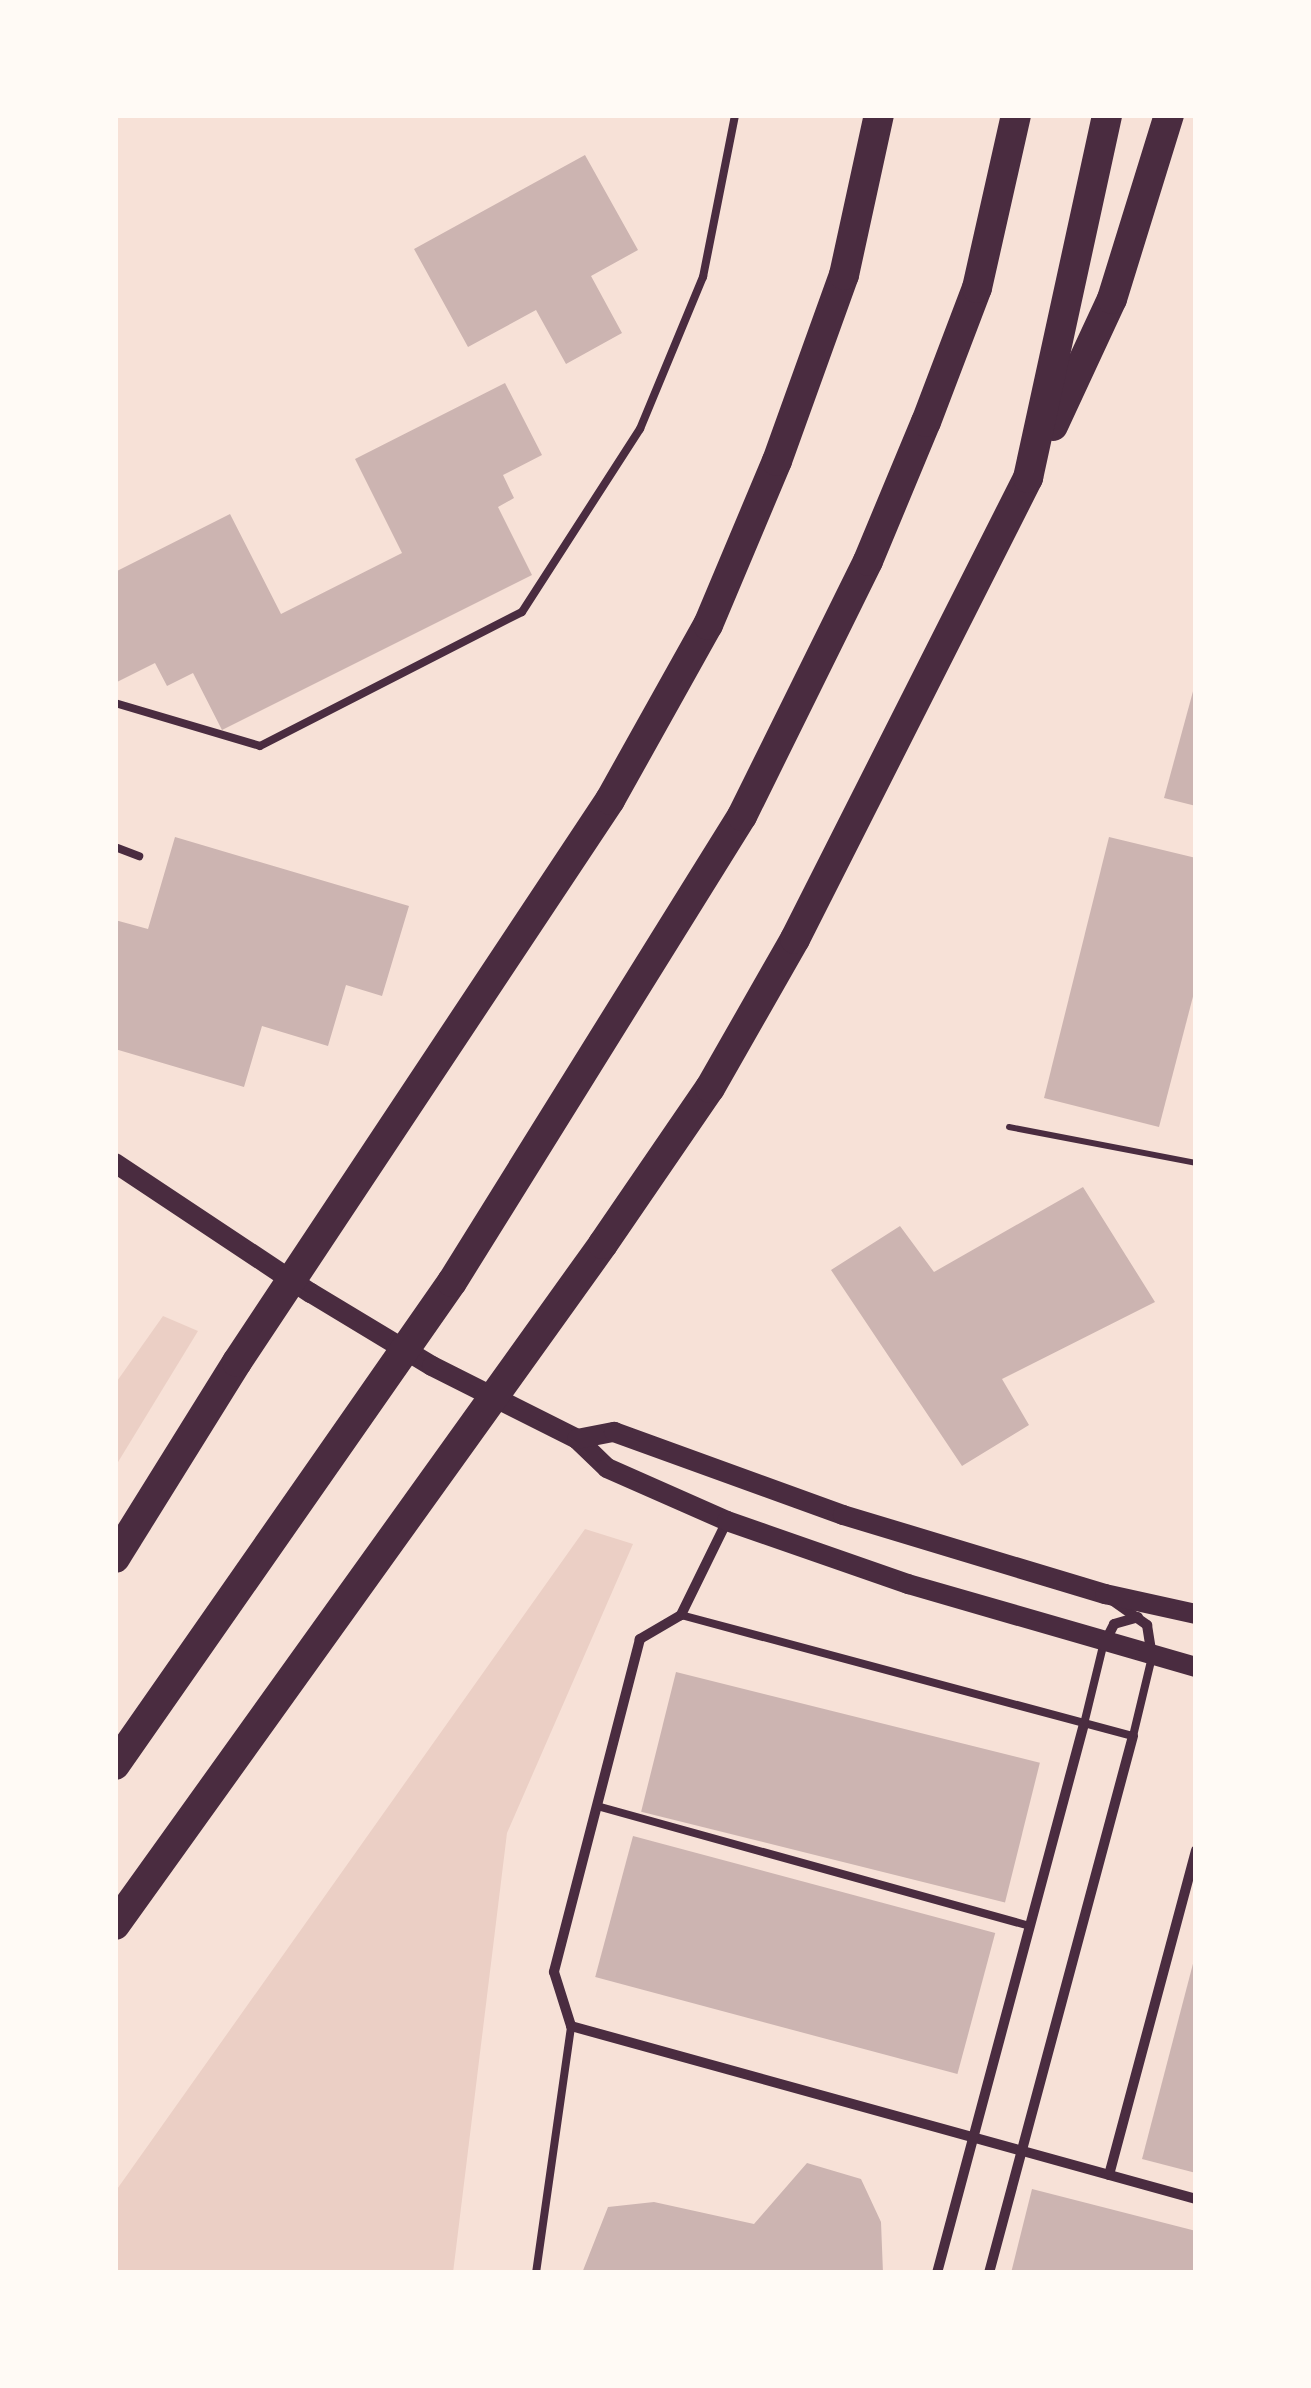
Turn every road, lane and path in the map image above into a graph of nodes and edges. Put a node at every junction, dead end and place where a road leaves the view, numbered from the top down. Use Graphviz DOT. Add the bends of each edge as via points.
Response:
graph roads {
  1 [pos="735,115"];
  2 [pos="879,115"];
  3 [pos="1016,115"];
  4 [pos="1107,115"];
  5 [pos="1169,115"];
  6 [pos="1028,478"];
  7 [pos="115,703"];
  8 [pos="115,847"];
  9 [pos="139,856"];
  10 [pos="1009,1127"];
  11 [pos="115,1162"];
  12 [pos="1196,1163"];
  13 [pos="578,1439"];
  14 [pos="727,1520"];
  15 [pos="115,1558"];
  16 [pos="1104,1594"];
  17 [pos="1166,1609"];
  18 [pos="1196,1614"];
  19 [pos="681,1615"];
  20 [pos="1136,1618"];
  21 [pos="1103,1646"];
  22 [pos="1152,1657"];
  23 [pos="1196,1667"];
  24 [pos="1084,1724"];
  25 [pos="1133,1736"];
  26 [pos="115,1765"];
  27 [pos="597,1806"];
  28 [pos="1196,1850"];
  29 [pos="115,1925"];
  30 [pos="1030,1926"];
  31 [pos="570,2026"];
  32 [pos="974,2138"];
  33 [pos="1022,2151"];
  34 [pos="1109,2175"];
  35 [pos="1196,2199"];
  36 [pos="536,2273"];
  37 [pos="937,2273"];
  38 [pos="989,2273"];
  1 -- 7 [label="lane" via="703,278 640,430 522,612 260,746"];
  2 -- 15 [label="highway" via="844,275 708,625 610,800 237,1362"];
  3 -- 26 [label="highway" via="977,288 875,543 742,816 452,1282"];
  4 -- 6 [label="highway"];
  5 -- 6 [label="highway" via="1112,299"];
  6 -- 29 [label="highway" via="908,722 710,1088"];
  8 -- 9 [label="lane"];
  10 -- 12 [label="path"];
  11 -- 13 [label="main road" via="432,1366"];
  13 -- 14 [label="main road" via="607,1468"];
  13 -- 16 [label="main road" via="614,1432 749,1484"];
  14 -- 19 [label="street"];
  14 -- 21 [label="main road"];
  16 -- 17 [label="main road"];
  16 -- 20 [label="street"];
  17 -- 18 [label="main road"];
  17 -- 20 [label="street"];
  19 -- 24 [label="lane"];
  19 -- 27 [label="street" via="640,1639"];
  20 -- 21 [label="street" via="1114,1624"];
  20 -- 22 [label="street" via="1152,1635"];
  21 -- 22 [label="main road"];
  21 -- 24 [label="lane"];
  22 -- 23 [label="main road"];
  22 -- 25 [label="lane"];
  24 -- 25 [label="lane"];
  24 -- 30 [label="street"];
  25 -- 33 [label="street"];
  27 -- 30 [label="lane"];
  27 -- 31 [label="street" via="554,1972"];
  28 -- 34 [label="street"];
  30 -- 32 [label="street"];
  31 -- 32 [label="street"];
  31 -- 36 [label="lane"];
  32 -- 33 [label="street"];
  32 -- 37 [label="street"];
  33 -- 34 [label="street"];
  33 -- 38 [label="street"];
  34 -- 35 [label="street"];
}
